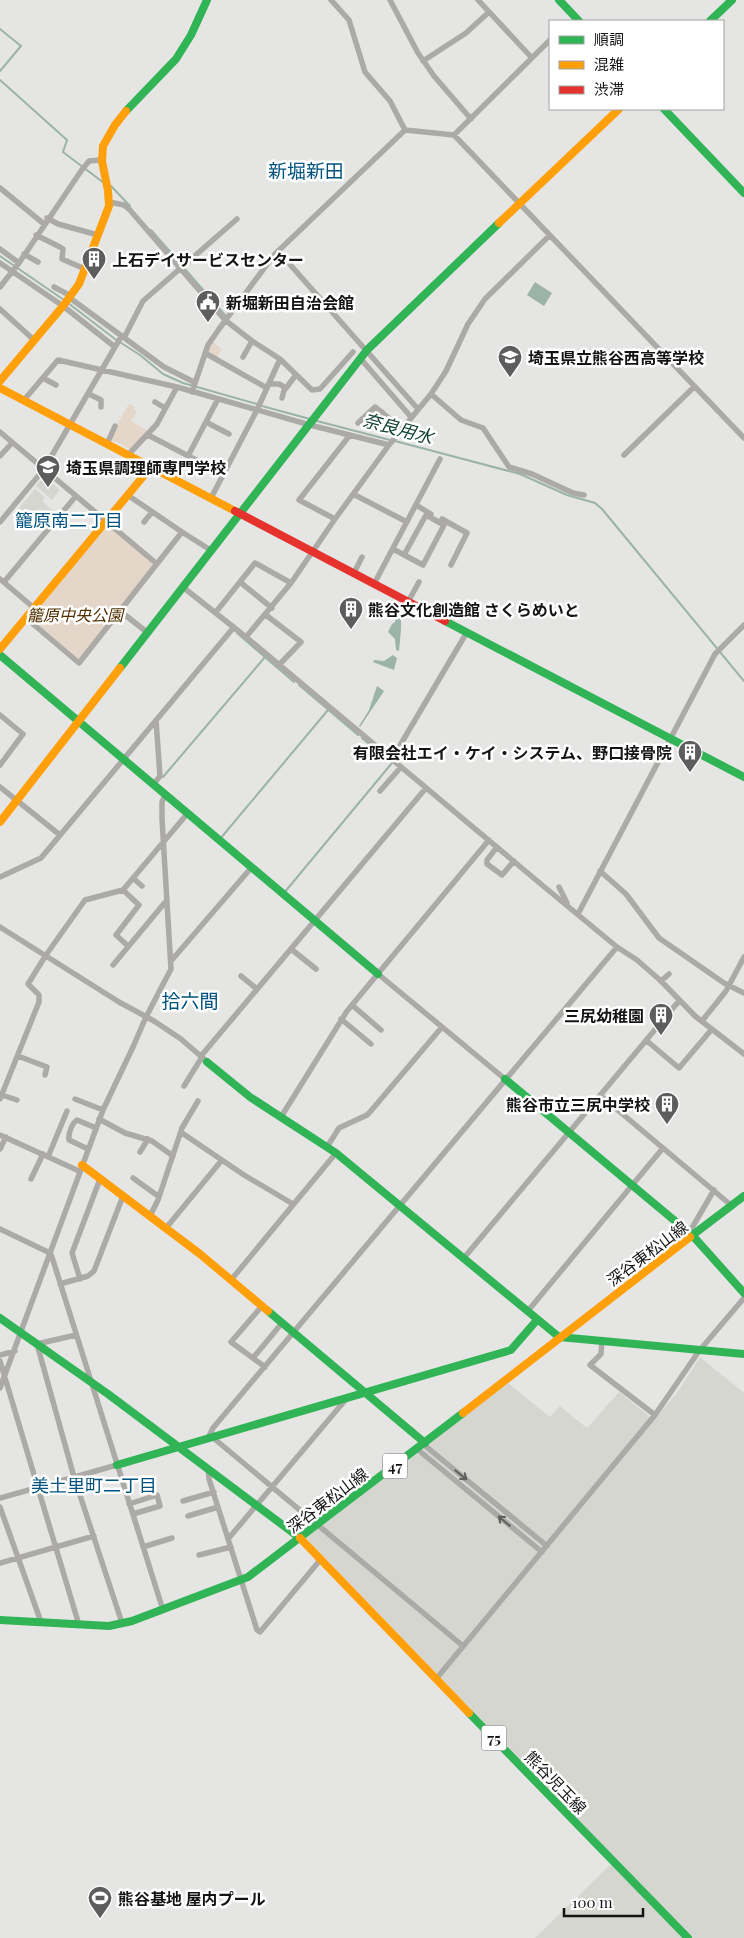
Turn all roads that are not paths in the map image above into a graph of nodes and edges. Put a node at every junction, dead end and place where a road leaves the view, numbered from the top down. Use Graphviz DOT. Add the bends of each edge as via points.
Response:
graph roads {
  1 [pos="207,0"];
  2 [pos="331,0"];
  3 [pos="390,0"];
  4 [pos="478,0"];
  5 [pos="558,0"];
  6 [pos="732,0"];
  7 [pos="489,12"];
  8 [pos="574,20"];
  9 [pos="711,20"];
  10 [pos="549,41"];
  11 [pos="532,58"];
  12 [pos="423,60"];
  13 [pos="618,110"];
  14 [pos="665,110"];
  15 [pos="470,118"];
  16 [pos="405,130"];
  17 [pos="454,135"];
  18 [pos="101,160"];
  19 [pos="0,188"];
  20 [pos="744,193"];
  21 [pos="109,202"];
  22 [pos="519,204"];
  23 [pos="237,219"];
  24 [pos="46,221"];
  25 [pos="36,235"];
  26 [pos="98,235"];
  27 [pos="549,236"];
  28 [pos="0,249"];
  29 [pos="278,251"];
  30 [pos="24,254"];
  31 [pos="38,262"];
  32 [pos="0,263"];
  33 [pos="19,263"];
  34 [pos="181,268"];
  35 [pos="85,269"];
  36 [pos="12,272"];
  37 [pos="0,287"];
  38 [pos="54,287"];
  39 [pos="70,297"];
  40 [pos="63,306"];
  41 [pos="0,309"];
  42 [pos="226,320"];
  43 [pos="122,338"];
  44 [pos="34,340"];
  45 [pos="252,341"];
  46 [pos="115,346"];
  47 [pos="367,350"];
  48 [pos="353,352"];
  49 [pos="205,353"];
  50 [pos="243,357"];
  51 [pos="360,358"];
  52 [pos="280,359"];
  53 [pos="102,371"];
  54 [pos="296,375"];
  55 [pos="43,378"];
  56 [pos="0,381"];
  57 [pos="194,382"];
  58 [pos="56,385"];
  59 [pos="268,386"];
  60 [pos="177,387"];
  61 [pos="285,387"];
  62 [pos="694,387"];
  63 [pos="0,388"];
  64 [pos="192,392"];
  65 [pos="89,394"];
  66 [pos="431,394"];
  67 [pos="282,398"];
  68 [pos="218,399"];
  69 [pos="24,400"];
  70 [pos="155,402"];
  71 [pos="100,407"];
  72 [pos="165,408"];
  73 [pos="418,409"];
  74 [pos="257,410"];
  75 [pos="382,412"];
  76 [pos="411,417"];
  77 [pos="376,420"];
  78 [pos="206,422"];
  79 [pos="358,423"];
  80 [pos="71,426"];
  81 [pos="115,426"];
  82 [pos="310,426"];
  83 [pos="402,429"];
  84 [pos="0,432"];
  85 [pos="229,434"];
  86 [pos="148,435"];
  87 [pos="350,435"];
  88 [pos="744,438"];
  89 [pos="12,442"];
  90 [pos="107,444"];
  91 [pos="388,445"];
  92 [pos="128,455"];
  93 [pos="624,455"];
  94 [pos="0,456"];
  95 [pos="188,456"];
  96 [pos="440,459"];
  97 [pos="151,467"];
  98 [pos="44,469"];
  99 [pos="223,474"];
  100 [pos="353,494"];
  101 [pos="584,495"];
  102 [pos="76,496"];
  103 [pos="128,496"];
  104 [pos="211,498"];
  105 [pos="416,506"];
  106 [pos="152,512"];
  107 [pos="241,514"];
  108 [pos="335,519"];
  109 [pos="0,522"];
  110 [pos="107,522"];
  111 [pos="144,522"];
  112 [pos="407,522"];
  113 [pos="182,532"];
  114 [pos="393,549"];
  115 [pos="212,551"];
  116 [pos="314,552"];
  117 [pos="404,555"];
  118 [pos="362,557"];
  119 [pos="157,564"];
  120 [pos="451,565"];
  121 [pos="354,573"];
  122 [pos="2,581"];
  123 [pos="240,582"];
  124 [pos="418,582"];
  125 [pos="291,584"];
  126 [pos="374,584"];
  127 [pos="184,588"];
  128 [pos="408,602"];
  129 [pos="34,608"];
  130 [pos="272,608"];
  131 [pos="120,611"];
  132 [pos="216,612"];
  133 [pos="266,615"];
  134 [pos="26,618"];
  135 [pos="744,625"];
  136 [pos="234,627"];
  137 [pos="467,632"];
  138 [pos="148,633"];
  139 [pos="246,637"];
  140 [pos="0,649"];
  141 [pos="0,655"];
  142 [pos="279,665"];
  143 [pos="1,717"];
  144 [pos="156,720"];
  145 [pos="79,722"];
  146 [pos="671,739"];
  147 [pos="123,759"];
  148 [pos="392,759"];
  149 [pos="0,765"];
  150 [pos="400,767"];
  151 [pos="744,777"];
  152 [pos="153,785"];
  153 [pos="0,787"];
  154 [pos="426,788"];
  155 [pos="380,790"];
  156 [pos="165,796"];
  157 [pos="17,801"];
  158 [pos="187,814"];
  159 [pos="0,822"];
  160 [pos="60,835"];
  161 [pos="489,840"];
  162 [pos="164,843"];
  163 [pos="497,847"];
  164 [pos="514,861"];
  165 [pos="251,868"];
  166 [pos="600,871"];
  167 [pos="0,877"];
  168 [pos="133,878"];
  169 [pos="142,886"];
  170 [pos="559,887"];
  171 [pos="123,890"];
  172 [pos="167,900"];
  173 [pos="569,907"];
  174 [pos="578,914"];
  175 [pos="314,921"];
  176 [pos="0,927"];
  177 [pos="128,946"];
  178 [pos="617,947"];
  179 [pos="291,949"];
  180 [pos="46,955"];
  181 [pos="744,957"];
  182 [pos="171,961"];
  183 [pos="113,965"];
  184 [pos="316,969"];
  185 [pos="378,974"];
  186 [pos="669,974"];
  187 [pos="241,976"];
  188 [pos="662,982"];
  189 [pos="729,986"];
  190 [pos="258,989"];
  191 [pos="744,993"];
  192 [pos="679,1001"];
  193 [pos="352,1005"];
  194 [pos="146,1017"];
  195 [pos="341,1020"];
  196 [pos="702,1021"];
  197 [pos="442,1027"];
  198 [pos="381,1030"];
  199 [pos="712,1030"];
  200 [pos="647,1041"];
  201 [pos="371,1044"];
  202 [pos="744,1053"];
  203 [pos="18,1056"];
  204 [pos="203,1058"];
  205 [pos="45,1075"];
  206 [pos="505,1079"];
  207 [pos="184,1086"];
  208 [pos="601,1096"];
  209 [pos="1,1097"];
  210 [pos="75,1099"];
  211 [pos="17,1100"];
  212 [pos="198,1101"];
  213 [pos="103,1110"];
  214 [pos="67,1111"];
  215 [pos="281,1117"];
  216 [pos="99,1120"];
  217 [pos="96,1128"];
  218 [pos="182,1133"];
  219 [pos="570,1133"];
  220 [pos="3,1136"];
  221 [pos="148,1139"];
  222 [pos="327,1147"];
  223 [pos="663,1148"];
  224 [pos="0,1149"];
  225 [pos="88,1149"];
  226 [pos="140,1152"];
  227 [pos="336,1153"];
  228 [pos="46,1156"];
  229 [pos="173,1156"];
  230 [pos="222,1160"];
  231 [pos="80,1168"];
  232 [pos="133,1178"];
  233 [pos="31,1179"];
  234 [pos="100,1179"];
  235 [pos="632,1186"];
  236 [pos="714,1190"];
  237 [pos="123,1196"];
  238 [pos="158,1196"];
  239 [pos="744,1196"];
  240 [pos="293,1204"];
  241 [pos="399,1206"];
  242 [pos="732,1206"];
  243 [pos="150,1216"];
  244 [pos="166,1228"];
  245 [pos="0,1229"];
  246 [pos="691,1234"];
  247 [pos="50,1253"];
  248 [pos="463,1259"];
  249 [pos="80,1279"];
  250 [pos="231,1280"];
  251 [pos="60,1284"];
  252 [pos="744,1293"];
  253 [pos="744,1298"];
  254 [pos="262,1306"];
  255 [pos="526,1312"];
  256 [pos="0,1318"];
  257 [pos="537,1320"];
  258 [pos="282,1323"];
  259 [pos="21,1332"];
  260 [pos="294,1332"];
  261 [pos="76,1335"];
  262 [pos="559,1337"];
  263 [pos="602,1340"];
  264 [pos="37,1344"];
  265 [pos="15,1351"];
  266 [pos="699,1351"];
  267 [pos="744,1354"];
  268 [pos="0,1355"];
  269 [pos="252,1358"];
  270 [pos="0,1361"];
  271 [pos="265,1367"];
  272 [pos="4,1377"];
  273 [pos="92,1383"];
  274 [pos="0,1388"];
  275 [pos="364,1392"];
  276 [pos="347,1398"];
  277 [pos="655,1415"];
  278 [pos="209,1437"];
  279 [pos="421,1445"];
  280 [pos="179,1446"];
  281 [pos="117,1465"];
  282 [pos="208,1468"];
  283 [pos="74,1477"];
  284 [pos="273,1486"];
  285 [pos="37,1487"];
  286 [pos="214,1492"];
  287 [pos="0,1498"];
  288 [pos="183,1501"];
  289 [pos="129,1504"];
  290 [pos="257,1505"];
  291 [pos="0,1507"];
  292 [pos="218,1507"];
  293 [pos="132,1514"];
  294 [pos="188,1516"];
  295 [pos="318,1524"];
  296 [pos="94,1536"];
  297 [pos="172,1538"];
  298 [pos="300,1538"];
  299 [pos="228,1540"];
  300 [pos="230,1546"];
  301 [pos="547,1546"];
  302 [pos="55,1547"];
  303 [pos="143,1547"];
  304 [pos="542,1552"];
  305 [pos="199,1555"];
  306 [pos="18,1557"];
  307 [pos="320,1559"];
  308 [pos="0,1563"];
  309 [pos="241,1581"];
  310 [pos="163,1610"];
  311 [pos="0,1620"];
  312 [pos="41,1622"];
  313 [pos="122,1623"];
  314 [pos="79,1625"];
  315 [pos="463,1646"];
  316 [pos="436,1679"];
  317 [pos="688,1938"];
  1 -- 18 [label="street" via="182,53 116,124 106,139"];
  2 -- 16 [label="street" via="349,20 365,72 390,101"];
  3 -- 12 [label="street"];
  4 -- 7 [label="street"];
  5 -- 8 [label="street"];
  6 -- 9 [label="street"];
  7 -- 11 [label="street"];
  7 -- 12 [label="street" via="466,33"];
  10 -- 11 [label="street"];
  11 -- 15 [label="street"];
  12 -- 15 [label="street"];
  13 -- 22 [label="street"];
  14 -- 20 [label="street"];
  15 -- 17 [label="street"];
  16 -- 17 [label="street"];
  16 -- 29 [label="street"];
  17 -- 22 [label="street"];
  18 -- 21 [label="street"];
  18 -- 24 [label="street" via="89,161"];
  19 -- 24 [label="street"];
  21 -- 26 [label="street"];
  21 -- 34 [label="street" via="129,209"];
  22 -- 27 [label="street"];
  22 -- 47 [label="street"];
  23 -- 34 [label="street"];
  24 -- 25 [label="street"];
  24 -- 26 [label="street"];
  25 -- 30 [label="street"];
  25 -- 35 [label="street" via="63,249 62,259"];
  26 -- 35 [label="street"];
  27 -- 62 [label="street"];
  27 -- 66 [label="street" via="485,300 468,324 446,371"];
  28 -- 33 [label="street"];
  29 -- 42 [label="street"];
  29 -- 47 [label="street"];
  30 -- 31 [label="street"];
  30 -- 33 [label="street"];
  32 -- 36 [label="street"];
  33 -- 36 [label="street"];
  34 -- 42 [label="street"];
  34 -- 43 [label="street" via="143,301"];
  35 -- 39 [label="street"];
  36 -- 37 [label="street"];
  36 -- 40 [label="street"];
  38 -- 39 [label="street"];
  39 -- 40 [label="street"];
  39 -- 43 [label="street"];
  40 -- 44 [label="street"];
  40 -- 46 [label="street"];
  41 -- 44 [label="street"];
  42 -- 45 [label="street"];
  42 -- 49 [label="street"];
  43 -- 46 [label="street"];
  43 -- 57 [label="street" via="164,367"];
  44 -- 56 [label="street"];
  45 -- 50 [label="street"];
  45 -- 52 [label="street"];
  46 -- 53 [label="street"];
  47 -- 51 [label="street"];
  47 -- 73 [label="street"];
  48 -- 54 [label="street" via="316,391"];
  49 -- 57 [label="street"];
  49 -- 59 [label="street"];
  51 -- 76 [label="street"];
  51 -- 82 [label="street"];
  52 -- 54 [label="street"];
  52 -- 59 [label="street"];
  53 -- 55 [label="street" via="58,360"];
  53 -- 60 [label="street"];
  53 -- 65 [label="street"];
  54 -- 61 [label="street"];
  55 -- 58 [label="street"];
  55 -- 69 [label="street"];
  57 -- 64 [label="street"];
  59 -- 61 [label="street" via="279,384"];
  59 -- 74 [label="street"];
  60 -- 64 [label="street"];
  60 -- 72 [label="street"];
  61 -- 67 [label="street"];
  62 -- 88 [label="street"];
  62 -- 93 [label="street"];
  63 -- 69 [label="street"];
  64 -- 68 [label="street"];
  65 -- 71 [label="street" via="101,400"];
  65 -- 80 [label="street"];
  66 -- 73 [label="street"];
  66 -- 101 [label="street" via="461,420 483,428 509,466"];
  68 -- 74 [label="street"];
  68 -- 78 [label="street"];
  69 -- 80 [label="street"];
  70 -- 72 [label="street"];
  72 -- 86 [label="street"];
  73 -- 76 [label="street"];
  74 -- 82 [label="street"];
  74 -- 99 [label="street"];
  75 -- 77 [label="street"];
  75 -- 79 [label="street" via="375,407"];
  75 -- 83 [label="street"];
  76 -- 83 [label="street"];
  78 -- 85 [label="street"];
  78 -- 95 [label="street"];
  80 -- 90 [label="street"];
  80 -- 98 [label="street"];
  81 -- 90 [label="street"];
  82 -- 87 [label="street"];
  82 -- 107 [label="street"];
  83 -- 91 [label="street"];
  84 -- 89 [label="street"];
  86 -- 92 [label="street"];
  86 -- 95 [label="street"];
  87 -- 91 [label="street"];
  87 -- 108 [label="street" via="299,500"];
  89 -- 94 [label="street"];
  89 -- 98 [label="street"];
  90 -- 92 [label="street"];
  91 -- 100 [label="street"];
  92 -- 97 [label="street"];
  95 -- 99 [label="street"];
  96 -- 105 [label="street"];
  97 -- 103 [label="street"];
  97 -- 104 [label="street"];
  98 -- 102 [label="street"];
  98 -- 109 [label="street"];
  99 -- 104 [label="street"];
  100 -- 108 [label="street"];
  100 -- 112 [label="street"];
  102 -- 110 [label="street"];
  102 -- 122 [label="street"];
  103 -- 106 [label="street"];
  103 -- 110 [label="street"];
  104 -- 107 [label="street"];
  105 -- 112 [label="street"];
  105 -- 120 [label="street" via="468,533"];
  106 -- 111 [label="street"];
  106 -- 113 [label="street"];
  107 -- 115 [label="street"];
  107 -- 116 [label="street"];
  108 -- 116 [label="street"];
  110 -- 119 [label="street"];
  110 -- 129 [label="street"];
  112 -- 114 [label="street"];
  113 -- 115 [label="street"];
  113 -- 119 [label="street"];
  114 -- 117 [label="street"];
  114 -- 126 [label="street"];
  115 -- 127 [label="street"];
  116 -- 121 [label="street"];
  116 -- 125 [label="street"];
  117 -- 117 [label="street" via="423,565 444,525 426,515"];
  118 -- 121 [label="street"];
  119 -- 131 [label="street"];
  121 -- 126 [label="street"];
  122 -- 129 [label="street"];
  123 -- 125 [label="street" via="255,564"];
  123 -- 130 [label="street"];
  123 -- 132 [label="street"];
  124 -- 128 [label="street"];
  125 -- 130 [label="street"];
  126 -- 128 [label="street"];
  127 -- 132 [label="street"];
  127 -- 138 [label="street"];
  128 -- 137 [label="street"];
  129 -- 134 [label="street"];
  130 -- 133 [label="street"];
  131 -- 134 [label="street" via="80,663"];
  131 -- 138 [label="street"];
  132 -- 136 [label="street"];
  133 -- 139 [label="street"];
  133 -- 142 [label="street" via="300,642"];
  134 -- 140 [label="street"];
  135 -- 146 [label="street" via="715,654"];
  136 -- 139 [label="street"];
  136 -- 144 [label="street"];
  137 -- 146 [label="street"];
  137 -- 148 [label="street"];
  138 -- 145 [label="street"];
  139 -- 142 [label="street"];
  141 -- 145 [label="street"];
  142 -- 148 [label="street"];
  143 -- 149 [label="street" via="24,734"];
  144 -- 147 [label="street"];
  144 -- 152 [label="street" via="160,776"];
  145 -- 147 [label="street"];
  145 -- 157 [label="street"];
  146 -- 151 [label="street"];
  146 -- 166 [label="street"];
  147 -- 152 [label="street"];
  147 -- 160 [label="street"];
  148 -- 150 [label="street"];
  150 -- 154 [label="street"];
  150 -- 155 [label="street"];
  152 -- 156 [label="street"];
  153 -- 157 [label="street"];
  154 -- 161 [label="street"];
  154 -- 175 [label="street"];
  156 -- 158 [label="street"];
  156 -- 162 [label="street" via="162,802"];
  157 -- 159 [label="street"];
  157 -- 160 [label="street"];
  158 -- 162 [label="street"];
  158 -- 165 [label="street"];
  160 -- 167 [label="street" via="41,858"];
  161 -- 163 [label="street"];
  161 -- 185 [label="street"];
  162 -- 168 [label="street"];
  162 -- 172 [label="street"];
  163 -- 164 [label="street"];
  163 -- 164 [label="street" via="486,864 498,874 502,875"];
  164 -- 173 [label="street"];
  165 -- 175 [label="street"];
  165 -- 182 [label="street"];
  166 -- 174 [label="street"];
  166 -- 189 [label="street" via="626,894 660,938"];
  168 -- 169 [label="street"];
  168 -- 171 [label="street"];
  170 -- 173 [label="street"];
  171 -- 177 [label="street" via="139,905 116,935"];
  171 -- 180 [label="street" via="86,900"];
  172 -- 177 [label="street"];
  172 -- 182 [label="street"];
  173 -- 174 [label="street"];
  174 -- 178 [label="street"];
  175 -- 179 [label="street"];
  175 -- 185 [label="street"];
  176 -- 180 [label="street"];
  177 -- 183 [label="street"];
  178 -- 188 [label="street"];
  178 -- 206 [label="street"];
  179 -- 184 [label="street"];
  179 -- 190 [label="street"];
  180 -- 194 [label="street"];
  180 -- 203 [label="street" via="28,984 40,998"];
  181 -- 189 [label="street"];
  182 -- 194 [label="street" via="171,969"];
  185 -- 193 [label="street"];
  185 -- 197 [label="street"];
  186 -- 188 [label="street"];
  187 -- 190 [label="street"];
  188 -- 192 [label="street"];
  189 -- 191 [label="street"];
  189 -- 196 [label="street"];
  190 -- 204 [label="street"];
  192 -- 196 [label="street"];
  192 -- 200 [label="street"];
  193 -- 195 [label="street"];
  193 -- 198 [label="street"];
  194 -- 204 [label="street" via="181,1039"];
  194 -- 213 [label="street"];
  195 -- 201 [label="street"];
  195 -- 215 [label="street"];
  196 -- 199 [label="street"];
  197 -- 206 [label="street"];
  197 -- 222 [label="street" via="370,1112 339,1128"];
  199 -- 200 [label="street" via="679,1068"];
  199 -- 202 [label="street"];
  200 -- 208 [label="street"];
  203 -- 205 [label="street" via="47,1067"];
  203 -- 209 [label="street"];
  204 -- 207 [label="street"];
  204 -- 215 [label="street"];
  206 -- 219 [label="street"];
  206 -- 241 [label="street"];
  208 -- 219 [label="street"];
  208 -- 223 [label="street"];
  209 -- 211 [label="street"];
  210 -- 213 [label="street"];
  212 -- 218 [label="street"];
  213 -- 216 [label="street"];
  214 -- 228 [label="street"];
  215 -- 222 [label="street"];
  216 -- 217 [label="street"];
  216 -- 221 [label="street" via="125,1134"];
  217 -- 225 [label="street"];
  217 -- 225 [label="street" via="77,1120 68,1136 68,1140"];
  218 -- 229 [label="street"];
  218 -- 230 [label="street"];
  219 -- 235 [label="street"];
  219 -- 248 [label="street"];
  220 -- 224 [label="street"];
  220 -- 228 [label="street"];
  221 -- 226 [label="street"];
  221 -- 229 [label="street"];
  222 -- 227 [label="street"];
  223 -- 235 [label="street"];
  223 -- 236 [label="street"];
  225 -- 231 [label="street"];
  227 -- 240 [label="street"];
  227 -- 241 [label="street"];
  228 -- 231 [label="street"];
  228 -- 233 [label="street"];
  229 -- 238 [label="street"];
  230 -- 240 [label="street"];
  230 -- 244 [label="street"];
  231 -- 234 [label="street"];
  231 -- 247 [label="street"];
  232 -- 238 [label="street"];
  234 -- 237 [label="street"];
  234 -- 249 [label="street" via="72,1253"];
  235 -- 246 [label="street"];
  235 -- 255 [label="street"];
  236 -- 242 [label="street"];
  236 -- 246 [label="street"];
  237 -- 243 [label="street"];
  237 -- 249 [label="street" via="94,1271"];
  238 -- 243 [label="street"];
  239 -- 242 [label="street, 深谷東松山線 / 47"];
  240 -- 250 [label="street"];
  241 -- 248 [label="street"];
  241 -- 260 [label="street"];
  242 -- 246 [label="street, 深谷東松山線 / 47"];
  243 -- 244 [label="street"];
  244 -- 250 [label="street"];
  245 -- 247 [label="street"];
  246 -- 252 [label="street"];
  246 -- 262 [label="street, 深谷東松山線 / 47"];
  247 -- 251 [label="street"];
  247 -- 259 [label="street"];
  248 -- 255 [label="street"];
  249 -- 251 [label="street"];
  250 -- 254 [label="street"];
  251 -- 261 [label="street"];
  253 -- 266 [label="street"];
  254 -- 258 [label="street"];
  254 -- 269 [label="street" via="231,1342"];
  255 -- 257 [label="street"];
  256 -- 259 [label="street, 熊谷児玉線"];
  257 -- 262 [label="street"];
  257 -- 275 [label="street" via="512,1350"];
  258 -- 260 [label="street"];
  258 -- 269 [label="street"];
  259 -- 264 [label="street, 熊谷児玉線"];
  259 -- 265 [label="street"];
  260 -- 271 [label="street"];
  260 -- 275 [label="street"];
  261 -- 264 [label="street"];
  261 -- 273 [label="street"];
  262 -- 263 [label="street"];
  262 -- 279 [label="street, 深谷東松山線 / 47"];
  263 -- 266 [label="street"];
  263 -- 277 [label="street" via="601,1354 590,1365"];
  264 -- 273 [label="street, 熊谷児玉線"];
  264 -- 283 [label="street"];
  265 -- 268 [label="street"];
  265 -- 272 [label="street"];
  266 -- 267 [label="street"];
  266 -- 277 [label="street"];
  269 -- 271 [label="street"];
  270 -- 272 [label="street"];
  271 -- 278 [label="street"];
  272 -- 274 [label="street"];
  272 -- 285 [label="street"];
  273 -- 280 [label="street, 熊谷児玉線"];
  273 -- 281 [label="street"];
  275 -- 276 [label="street"];
  275 -- 279 [label="street"];
  276 -- 278 [label="street"];
  276 -- 284 [label="street"];
  277 -- 301 [label="street"];
  278 -- 280 [label="street"];
  278 -- 284 [label="street"];
  279 -- 295 [label="street, 深谷東松山線 / 47"];
  279 -- 301 [label="street, one-way"];
  304 -- 279 [label="street, one-way"];
  280 -- 281 [label="street"];
  280 -- 282 [label="street, 熊谷児玉線"];
  281 -- 283 [label="street"];
  281 -- 289 [label="street"];
  282 -- 286 [label="street"];
  282 -- 290 [label="street, 熊谷児玉線"];
  283 -- 285 [label="street"];
  283 -- 296 [label="street"];
  284 -- 290 [label="street"];
  284 -- 295 [label="street"];
  285 -- 287 [label="street"];
  285 -- 302 [label="street"];
  286 -- 288 [label="street"];
  286 -- 292 [label="street"];
  289 -- 293 [label="street"];
  289 -- 293 [label="street" via="157,1495 160,1506"];
  290 -- 298 [label="street, 熊谷児玉線"];
  290 -- 299 [label="street"];
  291 -- 306 [label="street"];
  292 -- 294 [label="street"];
  292 -- 299 [label="street"];
  293 -- 303 [label="street"];
  295 -- 298 [label="street, 深谷東松山線 / 47"];
  295 -- 315 [label="street"];
  296 -- 302 [label="street"];
  296 -- 313 [label="street"];
  297 -- 303 [label="street"];
  298 -- 307 [label="street, 熊谷児玉線 / 75"];
  298 -- 309 [label="street, 深谷東松山線 / 47"];
  299 -- 300 [label="street"];
  300 -- 305 [label="street"];
  300 -- 309 [label="street"];
  301 -- 304 [label="street"];
  302 -- 306 [label="street"];
  302 -- 314 [label="street"];
  303 -- 310 [label="street"];
  304 -- 315 [label="street"];
  306 -- 308 [label="street"];
  306 -- 312 [label="street"];
  307 -- 309 [label="street" via="260,1632"];
  307 -- 316 [label="street, 熊谷児玉線 / 75"];
  309 -- 310 [label="street, 深谷東松山線 / 47"];
  310 -- 313 [label="street, 深谷東松山線 / 47"];
  311 -- 312 [label="street, 深谷東松山線 / 47"];
  312 -- 314 [label="street, 深谷東松山線 / 47"];
  313 -- 314 [label="street, 深谷東松山線 / 47"];
  315 -- 316 [label="street"];
  316 -- 317 [label="street, 熊谷児玉線 / 75"];
}
